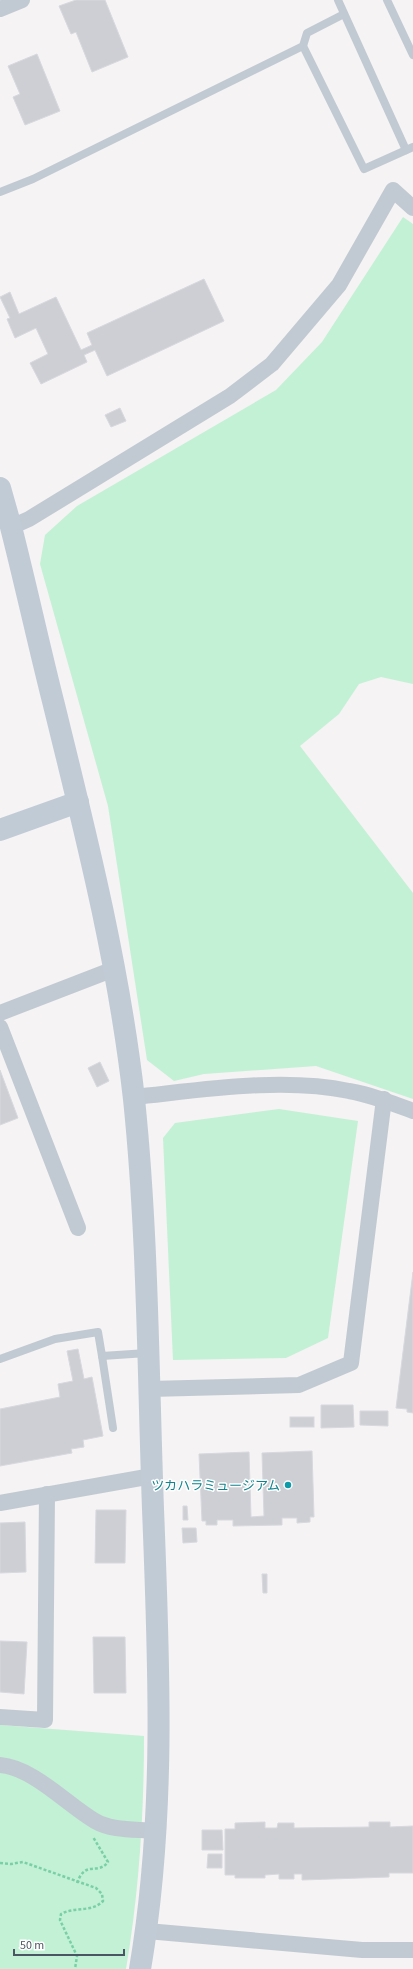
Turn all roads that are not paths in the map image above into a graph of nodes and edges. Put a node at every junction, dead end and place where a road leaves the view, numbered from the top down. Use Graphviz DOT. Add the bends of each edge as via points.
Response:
graph roads {
  1 [pos="22,0"];
  2 [pos="338,0"];
  3 [pos="387,0"];
  4 [pos="0,9"];
  5 [pos="344,14"];
  6 [pos="303,46"];
  7 [pos="413,55"];
  8 [pos="410,148"];
  9 [pos="0,192"];
  10 [pos="413,208"];
  11 [pos="0,488"];
  12 [pos="11,527"];
  13 [pos="78,802"];
  14 [pos="0,830"];
  15 [pos="114,969"];
  16 [pos="0,1014"];
  17 [pos="0,1027"];
  18 [pos="134,1097"];
  19 [pos="384,1099"];
  20 [pos="413,1111"];
  21 [pos="78,1228"];
  22 [pos="148,1353"];
  23 [pos="102,1356"];
  24 [pos="0,1359"];
  25 [pos="150,1389"];
  26 [pos="114,1428"];
  27 [pos="152,1476"];
  28 [pos="47,1494"];
  29 [pos="0,1503"];
  30 [pos="0,1717"];
  31 [pos="0,1765"];
  32 [pos="155,1831"];
  33 [pos="147,1931"];
  34 [pos="413,1950"];
  35 [pos="140,1969"];
  1 -- 4 [label="street"];
  2 -- 5 [label="lane"];
  3 -- 7 [label="lane"];
  5 -- 6 [label="lane" via="307,33"];
  5 -- 8 [label="lane"];
  6 -- 8 [label="lane" via="364,169"];
  6 -- 9 [label="lane" via="33,179"];
  10 -- 12 [label="street" via="393,190 338,285 272,364 230,396 29,519"];
  11 -- 12 [label="street"];
  12 -- 13 [label="street"];
  13 -- 14 [label="street"];
  13 -- 15 [label="street" via="97,878"];
  15 -- 16 [label="street"];
  15 -- 18 [label="street"];
  17 -- 21 [label="street"];
  18 -- 19 [label="street" via="282,1084 348,1090"];
  18 -- 22 [label="street" via="146,1240"];
  19 -- 20 [label="street"];
  19 -- 25 [label="street" via="352,1363 299,1385"];
  22 -- 23 [label="lane"];
  22 -- 25 [label="street"];
  23 -- 24 [label="lane" via="98,1332 55,1339"];
  23 -- 26 [label="lane"];
  25 -- 27 [label="street"];
  27 -- 28 [label="street"];
  27 -- 32 [label="street" via="158,1644 158,1780"];
  28 -- 29 [label="street"];
  28 -- 30 [label="street" via="44,1720"];
  31 -- 32 [label="street" via="24,1772 96,1822 114,1827"];
  32 -- 33 [label="street"];
  33 -- 34 [label="street" via="362,1950"];
  33 -- 35 [label="street"];
}
